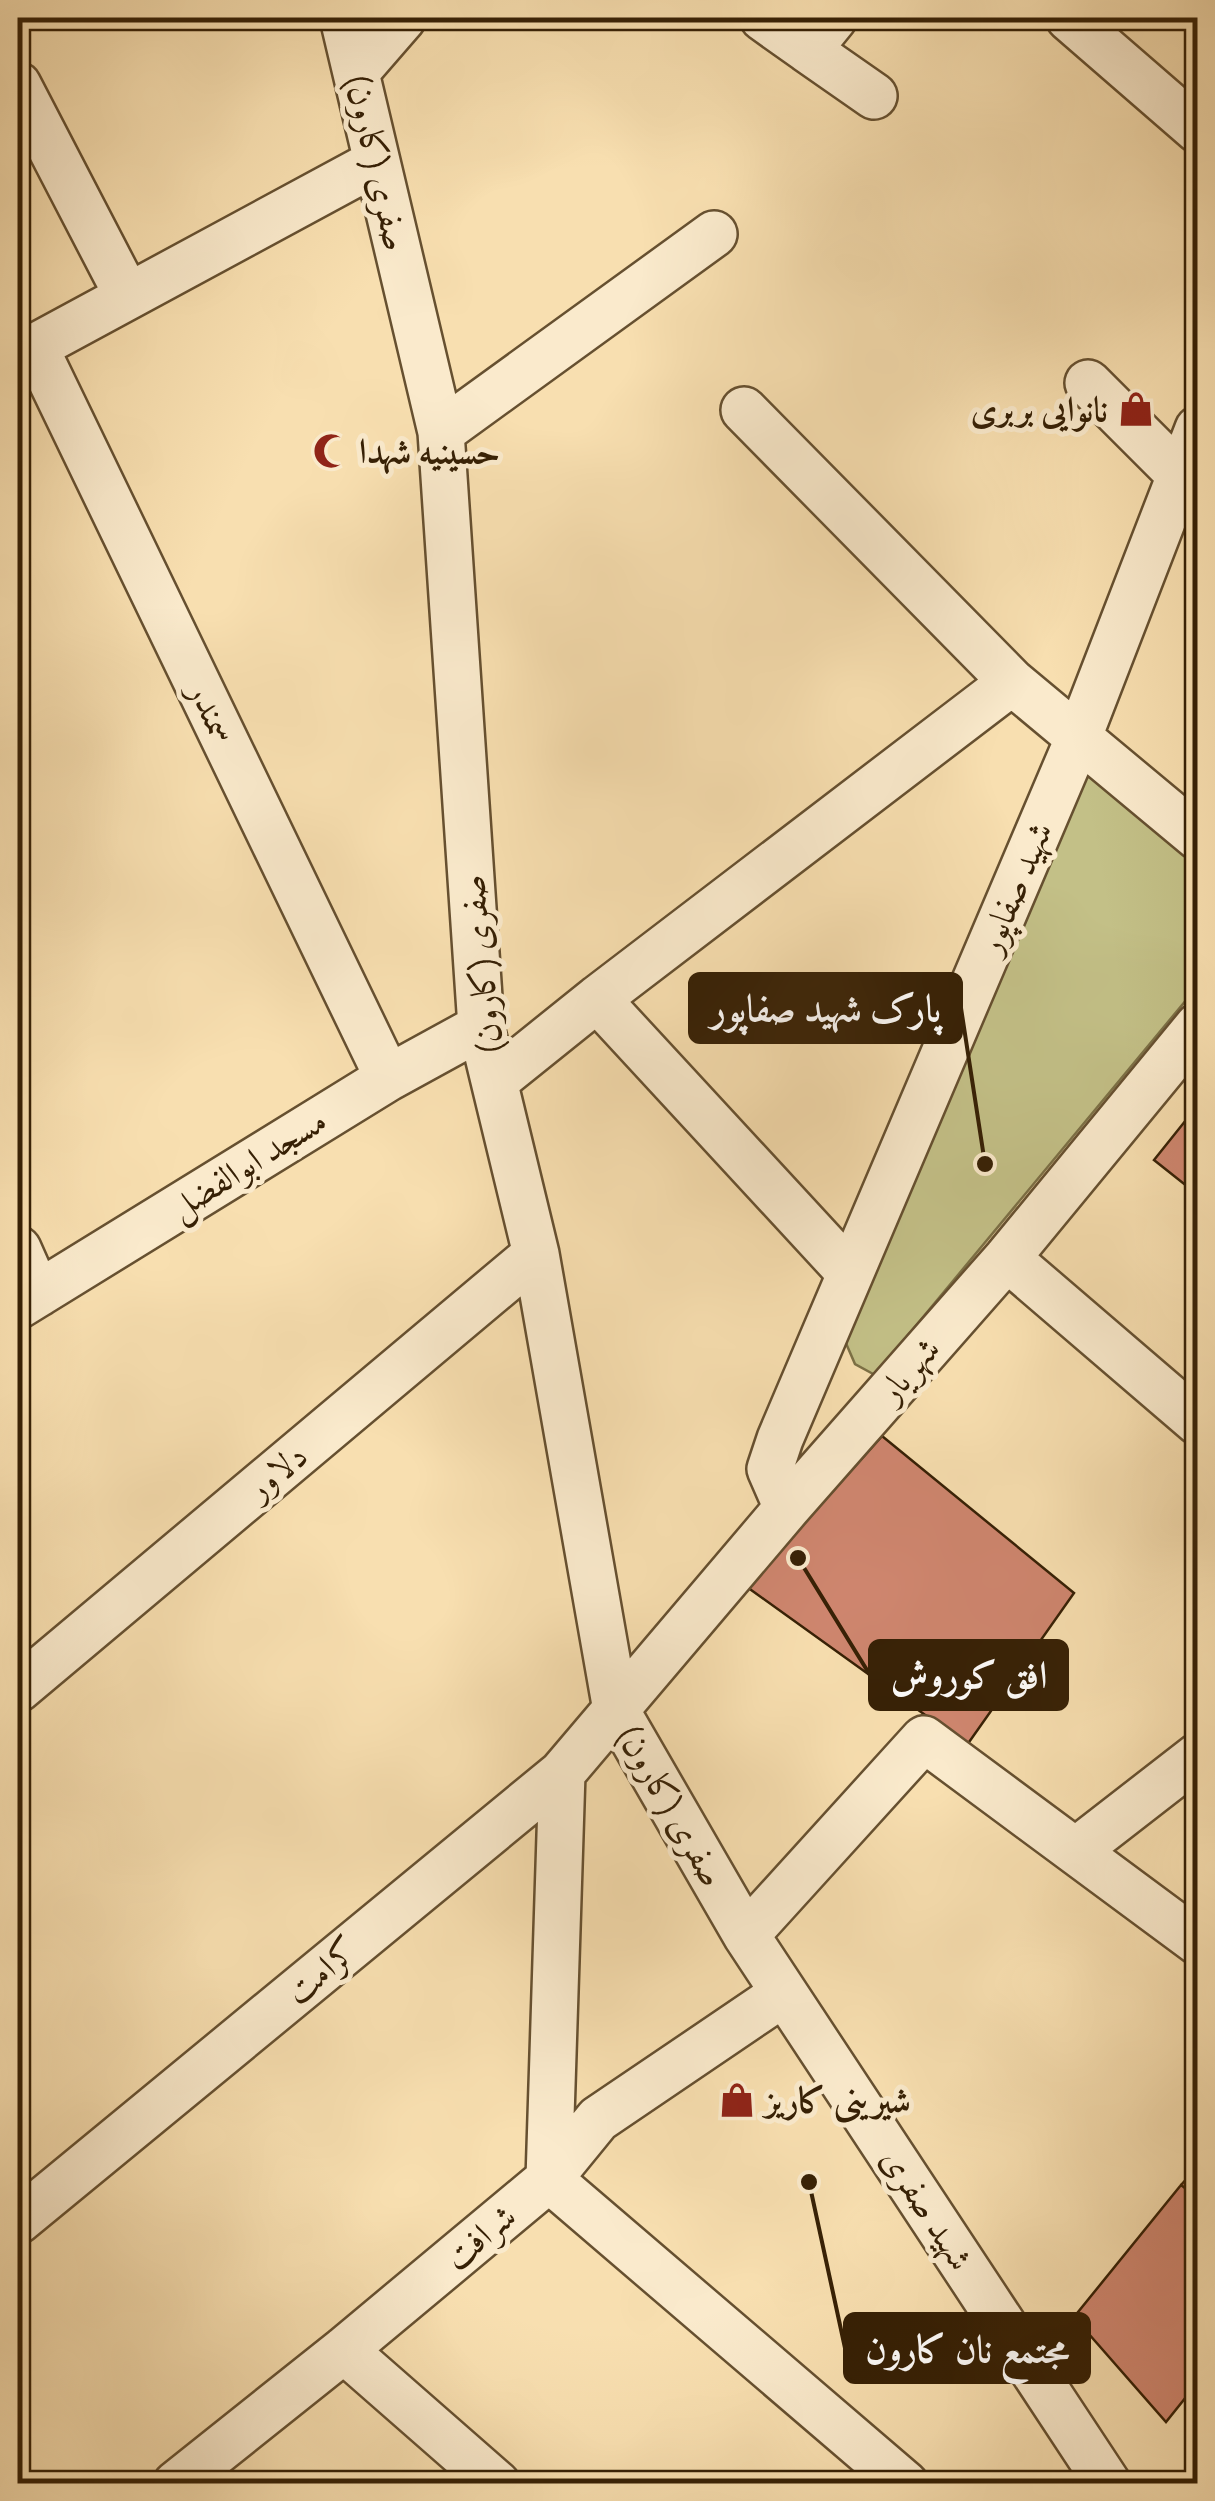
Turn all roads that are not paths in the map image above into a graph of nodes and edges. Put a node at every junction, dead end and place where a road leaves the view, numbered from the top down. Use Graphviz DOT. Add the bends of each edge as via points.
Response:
graph roads {
  1 [pos="344,18"];
  2 [pos="404,18"];
  3 [pos="763,18"];
  4 [pos="1069,18"];
  5 [pos="821,34"];
  6 [pos="357,71"];
  7 [pos="18,85"];
  8 [pos="874,96"];
  9 [pos="1198,130"];
  10 [pos="375,163"];
  11 [pos="714,234"];
  12 [pos="128,295"];
  13 [pos="26,352"];
  14 [pos="1088,383"];
  15 [pos="744,410"];
  16 [pos="1198,430"];
  17 [pos="442,432"];
  18 [pos="1178,474"];
  19 [pos="1012,682"];
  20 [pos="1078,740"];
  21 [pos="1198,837"];
  22 [pos="597,999"];
  23 [pos="1198,1026"];
  24 [pos="482,1027"];
  25 [pos="388,1078"];
  26 [pos="495,1081"];
  27 [pos="18,1249"];
  28 [pos="536,1254"];
  29 [pos="1007,1258"];
  30 [pos="850,1274"];
  31 [pos="28,1300"];
  32 [pos="1198,1422"];
  33 [pos="787,1508"];
  34 [pos="18,1689"];
  35 [pos="616,1710"];
  36 [pos="1198,1756"];
  37 [pos="562,1773"];
  38 [pos="1077,1850"];
  39 [pos="746,1935"];
  40 [pos="1198,1942"];
  41 [pos="784,1992"];
  42 [pos="550,2180"];
  43 [pos="18,2221"];
  44 [pos="344,2350"];
  45 [pos="176,2484"];
  46 [pos="498,2484"];
  47 [pos="905,2484"];
  48 [pos="1108,2484"];
  1 -- 6 [label="street, صفری (کارون)"];
  2 -- 6 [label="street"];
  3 -- 5 [label="street"];
  4 -- 9 [label="street"];
  5 -- 8 [label="street"];
  6 -- 10 [label="street, صفری (کارون)"];
  7 -- 12 [label="street"];
  10 -- 12 [label="street"];
  10 -- 17 [label="street, صفری (کارون)"];
  11 -- 17 [label="street"];
  12 -- 13 [label="street"];
  13 -- 25 [label="street, سمندر"];
  14 -- 18 [label="street"];
  15 -- 19 [label="street"];
  16 -- 18 [label="street, شهید صفاپور"];
  17 -- 24 [label="street, صفری (کارون)"];
  18 -- 20 [label="street, شهید صفاپور"];
  19 -- 20 [label="street"];
  19 -- 22 [label="street"];
  20 -- 21 [label="street"];
  20 -- 30 [label="street, شهید صفاپور"];
  22 -- 26 [label="street"];
  22 -- 30 [label="street"];
  23 -- 29 [label="street, شهریار"];
  24 -- 25 [label="street, مسجد ابوالفضل"];
  24 -- 26 [label="street, صفری (کارون)"];
  25 -- 31 [label="street, مسجد ابوالفضل"];
  26 -- 28 [label="street, صفری (کارون)"];
  27 -- 31 [label="street"];
  28 -- 34 [label="street, دلاور"];
  28 -- 35 [label="street, صفری (کارون)"];
  29 -- 32 [label="street"];
  29 -- 33 [label="street, شهریار"];
  30 -- 33 [label="street, شهید صفاپور" via="770,1469"];
  33 -- 35 [label="street, شهریار"];
  35 -- 37 [label="street, کرامت"];
  35 -- 39 [label="street, صفری (کارون)"];
  36 -- 38 [label="street"];
  37 -- 42 [label="street"];
  37 -- 43 [label="street, کرامت"];
  38 -- 39 [label="street" via="924,1739"];
  38 -- 40 [label="street"];
  39 -- 41 [label="street, شهید صفری"];
  41 -- 42 [label="street, شرافت" via="598,2119"];
  41 -- 48 [label="street, شهید صفری"];
  42 -- 44 [label="street, شرافت"];
  42 -- 47 [label="street"];
  44 -- 45 [label="street, شرافت"];
  44 -- 46 [label="street"];
}
